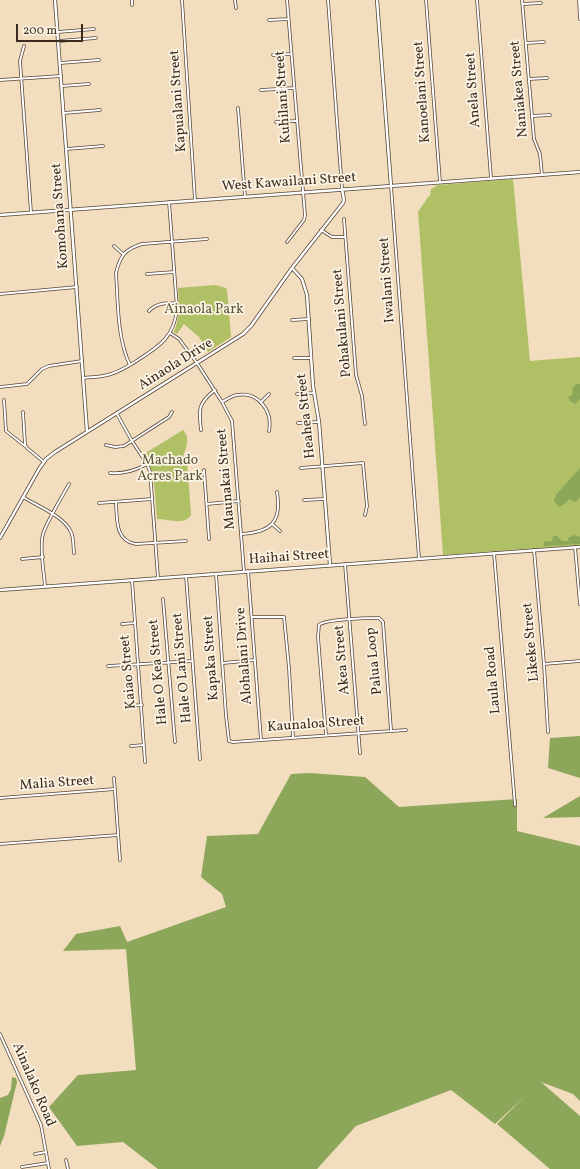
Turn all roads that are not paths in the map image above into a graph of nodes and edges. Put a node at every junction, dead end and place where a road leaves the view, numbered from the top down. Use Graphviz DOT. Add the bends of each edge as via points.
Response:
graph roads {
  1 [pos="55,0"];
  2 [pos="132,0"];
  3 [pos="182,0"];
  4 [pos="235,0"];
  5 [pos="287,0"];
  6 [pos="328,0"];
  7 [pos="377,0"];
  8 [pos="426,0"];
  9 [pos="477,0"];
  10 [pos="522,0"];
  11 [pos="578,0"];
  12 [pos="541,3"];
  13 [pos="523,4"];
  14 [pos="132,5"];
  15 [pos="236,8"];
  16 [pos="580,18"];
  17 [pos="288,19"];
  18 [pos="270,20"];
  19 [pos="94,29"];
  20 [pos="58,32"];
  21 [pos="96,38"];
  22 [pos="59,41"];
  23 [pos="544,42"];
  24 [pos="526,43"];
  25 [pos="24,46"];
  26 [pos="291,54"];
  27 [pos="273,55"];
  28 [pos="99,60"];
  29 [pos="60,63"];
  30 [pos="61,76"];
  31 [pos="21,78"];
  32 [pos="547,78"];
  33 [pos="529,79"];
  34 [pos="0,80"];
  35 [pos="89,84"];
  36 [pos="62,86"];
  37 [pos="294,88"];
  38 [pos="262,90"];
  39 [pos="238,108"];
  40 [pos="100,110"];
  41 [pos="64,113"];
  42 [pos="550,115"];
  43 [pos="532,116"];
  44 [pos="296,120"];
  45 [pos="276,122"];
  46 [pos="103,146"];
  47 [pos="67,149"];
  48 [pos="580,172"];
  49 [pos="542,174"];
  50 [pos="491,178"];
  51 [pos="440,182"];
  52 [pos="391,186"];
  53 [pos="342,189"];
  54 [pos="302,192"];
  55 [pos="245,196"];
  56 [pos="195,200"];
  57 [pos="169,202"];
  58 [pos="71,210"];
  59 [pos="31,212"];
  60 [pos="0,214"];
  61 [pos="344,219"];
  62 [pos="321,230"];
  63 [pos="345,237"];
  64 [pos="207,239"];
  65 [pos="172,242"];
  66 [pos="287,242"];
  67 [pos="114,246"];
  68 [pos="123,254"];
  69 [pos="292,268"];
  70 [pos="174,272"];
  71 [pos="147,274"];
  72 [pos="77,287"];
  73 [pos="0,294"];
  74 [pos="176,303"];
  75 [pos="149,311"];
  76 [pos="309,319"];
  77 [pos="292,320"];
  78 [pos="170,333"];
  79 [pos="294,358"];
  80 [pos="311,358"];
  81 [pos="82,361"];
  82 [pos="197,363"];
  83 [pos="130,365"];
  84 [pos="84,378"];
  85 [pos="0,387"];
  86 [pos="214,390"];
  87 [pos="314,393"];
  88 [pos="269,394"];
  89 [pos="297,394"];
  90 [pos="4,400"];
  91 [pos="222,402"];
  92 [pos="261,402"];
  93 [pos="22,412"];
  94 [pos="172,412"];
  95 [pos="117,414"];
  96 [pos="319,422"];
  97 [pos="298,423"];
  98 [pos="365,424"];
  99 [pos="201,430"];
  100 [pos="88,431"];
  101 [pos="269,431"];
  102 [pos="132,441"];
  103 [pos="106,445"];
  104 [pos="26,447"];
  105 [pos="44,462"];
  106 [pos="147,464"];
  107 [pos="323,466"];
  108 [pos="301,468"];
  109 [pos="204,470"];
  110 [pos="110,473"];
  111 [pos="69,484"];
  112 [pos="277,492"];
  113 [pos="22,497"];
  114 [pos="152,499"];
  115 [pos="325,499"];
  116 [pos="304,500"];
  117 [pos="116,502"];
  118 [pos="239,502"];
  119 [pos="99,503"];
  120 [pos="207,504"];
  121 [pos="53,514"];
  122 [pos="365,515"];
  123 [pos="272,524"];
  124 [pos="280,531"];
  125 [pos="242,534"];
  126 [pos="0,538"];
  127 [pos="209,539"];
  128 [pos="186,541"];
  129 [pos="156,543"];
  130 [pos="575,547"];
  131 [pos="580,547"];
  132 [pos="534,550"];
  133 [pos="74,553"];
  134 [pos="494,553"];
  135 [pos="43,557"];
  136 [pos="419,558"];
  137 [pos="22,559"];
  138 [pos="345,564"];
  139 [pos="330,565"];
  140 [pos="248,571"];
  141 [pos="244,572"];
  142 [pos="216,574"];
  143 [pos="186,576"];
  144 [pos="158,578"];
  145 [pos="132,580"];
  146 [pos="45,586"];
  147 [pos="0,590"];
  148 [pos="163,599"];
  149 [pos="580,604"];
  150 [pos="252,618"];
  151 [pos="350,620"];
  152 [pos="135,623"];
  153 [pos="122,624"];
  154 [pos="255,660"];
  155 [pos="193,661"];
  156 [pos="580,661"];
  157 [pos="169,662"];
  158 [pos="223,663"];
  159 [pos="138,664"];
  160 [pos="544,664"];
  161 [pos="108,666"];
  162 [pos="142,705"];
  163 [pos="128,706"];
  164 [pos="391,730"];
  165 [pos="406,730"];
  166 [pos="358,732"];
  167 [pos="548,732"];
  168 [pos="326,735"];
  169 [pos="293,737"];
  170 [pos="261,740"];
  171 [pos="229,741"];
  172 [pos="175,742"];
  173 [pos="144,745"];
  174 [pos="131,746"];
  175 [pos="360,754"];
  176 [pos="200,759"];
  177 [pos="145,762"];
  178 [pos="114,778"];
  179 [pos="115,789"];
  180 [pos="0,798"];
  181 [pos="515,805"];
  182 [pos="118,835"];
  183 [pos="0,844"];
  184 [pos="120,860"];
  185 [pos="0,1034"];
  186 [pos="46,1152"];
  187 [pos="35,1154"];
  188 [pos="66,1160"];
  189 [pos="48,1163"];
  190 [pos="22,1166"];
  191 [pos="49,1169"];
  192 [pos="68,1169"];
  1 -- 20 [label="street, Komohana Street"];
  2 -- 14 [label="street"];
  3 -- 56 [label="street, Kapualani Street"];
  4 -- 15 [label="street"];
  5 -- 17 [label="street, Kuhilani Street"];
  6 -- 53 [label="street"];
  7 -- 52 [label="street, Iwalani Street"];
  8 -- 51 [label="street, Kanoelani Street"];
  9 -- 50 [label="street, Anela Street"];
  10 -- 13 [label="street, Naniakea Street"];
  11 -- 16 [label="street"];
  12 -- 13 [label="street"];
  13 -- 24 [label="street, Naniakea Street"];
  17 -- 18 [label="street"];
  17 -- 26 [label="street, Kuhilani Street"];
  19 -- 20 [label="street"];
  20 -- 22 [label="street, Komohana Street"];
  21 -- 22 [label="street"];
  22 -- 29 [label="street, Komohana Street"];
  23 -- 24 [label="street"];
  24 -- 33 [label="street, Naniakea Street"];
  25 -- 31 [label="street" via="20,61"];
  26 -- 27 [label="street"];
  26 -- 37 [label="street, Kuhilani Street"];
  28 -- 29 [label="street"];
  29 -- 30 [label="street, Komohana Street"];
  30 -- 31 [label="street"];
  30 -- 36 [label="street, Komohana Street"];
  31 -- 34 [label="street"];
  31 -- 59 [label="street"];
  32 -- 33 [label="street"];
  33 -- 43 [label="street, Naniakea Street"];
  35 -- 36 [label="street"];
  36 -- 41 [label="street, Komohana Street"];
  37 -- 38 [label="street"];
  37 -- 44 [label="street, Kuhilani Street"];
  39 -- 55 [label="street"];
  40 -- 41 [label="street"];
  41 -- 47 [label="street, Komohana Street"];
  42 -- 43 [label="street"];
  43 -- 49 [label="street, Naniakea Street"];
  44 -- 45 [label="street"];
  44 -- 54 [label="street, Kuhilani Street"];
  46 -- 47 [label="street"];
  47 -- 58 [label="street, Komohana Street"];
  48 -- 49 [label="street, West Kawailani Street"];
  49 -- 50 [label="street, West Kawailani Street"];
  50 -- 51 [label="street, West Kawailani Street"];
  51 -- 52 [label="street, West Kawailani Street"];
  52 -- 53 [label="street, West Kawailani Street"];
  52 -- 136 [label="street, Iwalani Street"];
  53 -- 54 [label="street, West Kawailani Street"];
  53 -- 62 [label="street, Ainaola Drive" via="343,202"];
  54 -- 55 [label="street, West Kawailani Street"];
  54 -- 66 [label="street, Kuhilani Street" via="304,220"];
  55 -- 56 [label="street, West Kawailani Street"];
  56 -- 57 [label="street, West Kawailani Street"];
  57 -- 58 [label="street, West Kawailani Street"];
  57 -- 65 [label="street"];
  58 -- 59 [label="street, West Kawailani Street"];
  58 -- 72 [label="street, Komohana Street"];
  59 -- 60 [label="street, West Kawailani Street"];
  61 -- 63 [label="street, Pohakulani Street"];
  62 -- 63 [label="street" via="332,237"];
  62 -- 69 [label="street, Ainaola Drive"];
  63 -- 98 [label="street, Pohakulani Street" via="356,375 362,396"];
  64 -- 65 [label="street"];
  65 -- 68 [label="street" via="142,244"];
  65 -- 70 [label="street"];
  67 -- 68 [label="street"];
  68 -- 83 [label="street" via="116,273 121,342"];
  69 -- 76 [label="street, Heahea Street" via="304,284"];
  69 -- 82 [label="street, Ainaola Drive" via="251,326 243,334"];
  70 -- 71 [label="street"];
  70 -- 74 [label="street"];
  72 -- 73 [label="street"];
  72 -- 81 [label="street, Komohana Street"];
  74 -- 75 [label="street" via="159,304"];
  74 -- 78 [label="street" via="176,317"];
  76 -- 77 [label="street"];
  76 -- 80 [label="street, Heahea Street"];
  78 -- 82 [label="street, Maunakai Street" via="179,339"];
  78 -- 83 [label="street" via="156,348"];
  79 -- 80 [label="street"];
  80 -- 87 [label="street, Heahea Street"];
  81 -- 84 [label="street, Komohana Street"];
  81 -- 85 [label="street" via="49,366 42,369 27,384"];
  82 -- 86 [label="street, Maunakai Street"];
  82 -- 95 [label="street, Ainaola Drive"];
  83 -- 84 [label="street" via="112,374"];
  84 -- 100 [label="street, Komohana Street"];
  86 -- 91 [label="street, Maunakai Street"];
  86 -- 99 [label="street" via="200,407"];
  87 -- 89 [label="street"];
  87 -- 96 [label="street, Heahea Street"];
  88 -- 92 [label="street"];
  90 -- 104 [label="street" via="6,431"];
  91 -- 92 [label="street" via="236,395 250,396"];
  91 -- 118 [label="street, Maunakai Street" via="233,427"];
  92 -- 101 [label="street" via="270,415"];
  93 -- 104 [label="street"];
  94 -- 102 [label="street" via="169,417"];
  95 -- 100 [label="street, Ainaola Drive"];
  95 -- 102 [label="street"];
  96 -- 97 [label="street"];
  96 -- 107 [label="street, Heahea Street"];
  100 -- 105 [label="street, Ainaola Drive"];
  102 -- 103 [label="street" via="119,447"];
  102 -- 106 [label="street"];
  104 -- 105 [label="street"];
  105 -- 113 [label="street, Ainaola Drive"];
  106 -- 110 [label="street" via="127,473"];
  106 -- 114 [label="street"];
  107 -- 108 [label="street"];
  107 -- 115 [label="street, Heahea Street"];
  107 -- 122 [label="street" via="363,463 367,506"];
  109 -- 120 [label="street"];
  111 -- 121 [label="street"];
  112 -- 123 [label="street" via="279,511"];
  113 -- 121 [label="street"];
  113 -- 126 [label="street, Ainaola Drive"];
  114 -- 117 [label="street"];
  114 -- 129 [label="street"];
  115 -- 116 [label="street"];
  115 -- 139 [label="street, Heahea Street"];
  117 -- 119 [label="street"];
  117 -- 129 [label="street" via="118,528 123,538 136,544"];
  118 -- 120 [label="street"];
  118 -- 125 [label="street, Maunakai Street"];
  120 -- 127 [label="street"];
  121 -- 133 [label="street" via="62,520 70,531"];
  121 -- 135 [label="street" via="43,535"];
  123 -- 124 [label="street"];
  123 -- 125 [label="street" via="259,532"];
  125 -- 141 [label="street, Maunakai Street"];
  128 -- 129 [label="street"];
  129 -- 144 [label="street"];
  130 -- 131 [label="street, Haihai Street"];
  130 -- 132 [label="street, Haihai Street"];
  130 -- 149 [label="street"];
  132 -- 134 [label="street, Haihai Street"];
  132 -- 160 [label="street, Likeke Street"];
  134 -- 136 [label="street, Haihai Street"];
  134 -- 181 [label="street, Laula Road"];
  135 -- 137 [label="street"];
  135 -- 146 [label="street"];
  136 -- 138 [label="street, Haihai Street"];
  138 -- 139 [label="street, Haihai Street"];
  138 -- 151 [label="street, Akea Street"];
  139 -- 140 [label="street, Haihai Street"];
  140 -- 141 [label="street, Haihai Street"];
  140 -- 150 [label="street, Alohalani Drive"];
  141 -- 142 [label="street, Haihai Street"];
  142 -- 143 [label="street, Haihai Street"];
  142 -- 158 [label="street, Kapaka Street"];
  143 -- 144 [label="street, Haihai Street"];
  143 -- 155 [label="street, Hale O Lani Street"];
  144 -- 145 [label="street, Haihai Street"];
  145 -- 146 [label="street, Haihai Street"];
  145 -- 152 [label="street, Kaiao Street"];
  146 -- 147 [label="street, Haihai Street"];
  148 -- 157 [label="street, Hale O Kea Street"];
  150 -- 154 [label="street, Alohalani Drive"];
  150 -- 169 [label="street" via="284,617"];
  151 -- 164 [label="street, Palua Loop" via="379,618 383,622"];
  151 -- 166 [label="street, Akea Street"];
  151 -- 168 [label="street, Palua Loop" via="321,623 318,628"];
  152 -- 153 [label="street"];
  152 -- 159 [label="street, Kaiao Street"];
  154 -- 158 [label="street"];
  154 -- 170 [label="street, Alohalani Drive"];
  155 -- 157 [label="street"];
  155 -- 176 [label="street, Hale O Lani Street"];
  156 -- 160 [label="street"];
  157 -- 159 [label="street"];
  157 -- 172 [label="street, Hale O Kea Street"];
  158 -- 171 [label="street, Kapaka Street"];
  159 -- 161 [label="street"];
  159 -- 162 [label="street, Kaiao Street"];
  160 -- 167 [label="street, Likeke Street"];
  162 -- 163 [label="street"];
  162 -- 173 [label="street, Kaiao Street"];
  164 -- 165 [label="street, Kaunaloa Street"];
  164 -- 166 [label="street, Kaunaloa Street"];
  166 -- 168 [label="street, Kaunaloa Street"];
  166 -- 175 [label="street, Akea Street"];
  168 -- 169 [label="street, Kaunaloa Street"];
  169 -- 170 [label="street, Kaunaloa Street"];
  170 -- 171 [label="street, Kaunaloa Street"];
  173 -- 174 [label="street"];
  173 -- 177 [label="street, Kaiao Street"];
  178 -- 179 [label="street"];
  179 -- 180 [label="street, Malia Street"];
  179 -- 182 [label="street"];
  182 -- 183 [label="street"];
  182 -- 184 [label="street"];
  185 -- 186 [label="street, Ainalako Road" via="41,1125"];
  186 -- 187 [label="street"];
  186 -- 189 [label="street, Ainalako Road"];
  188 -- 192 [label="street"];
  189 -- 190 [label="street"];
  189 -- 191 [label="street, Ainalako Road"];
}
